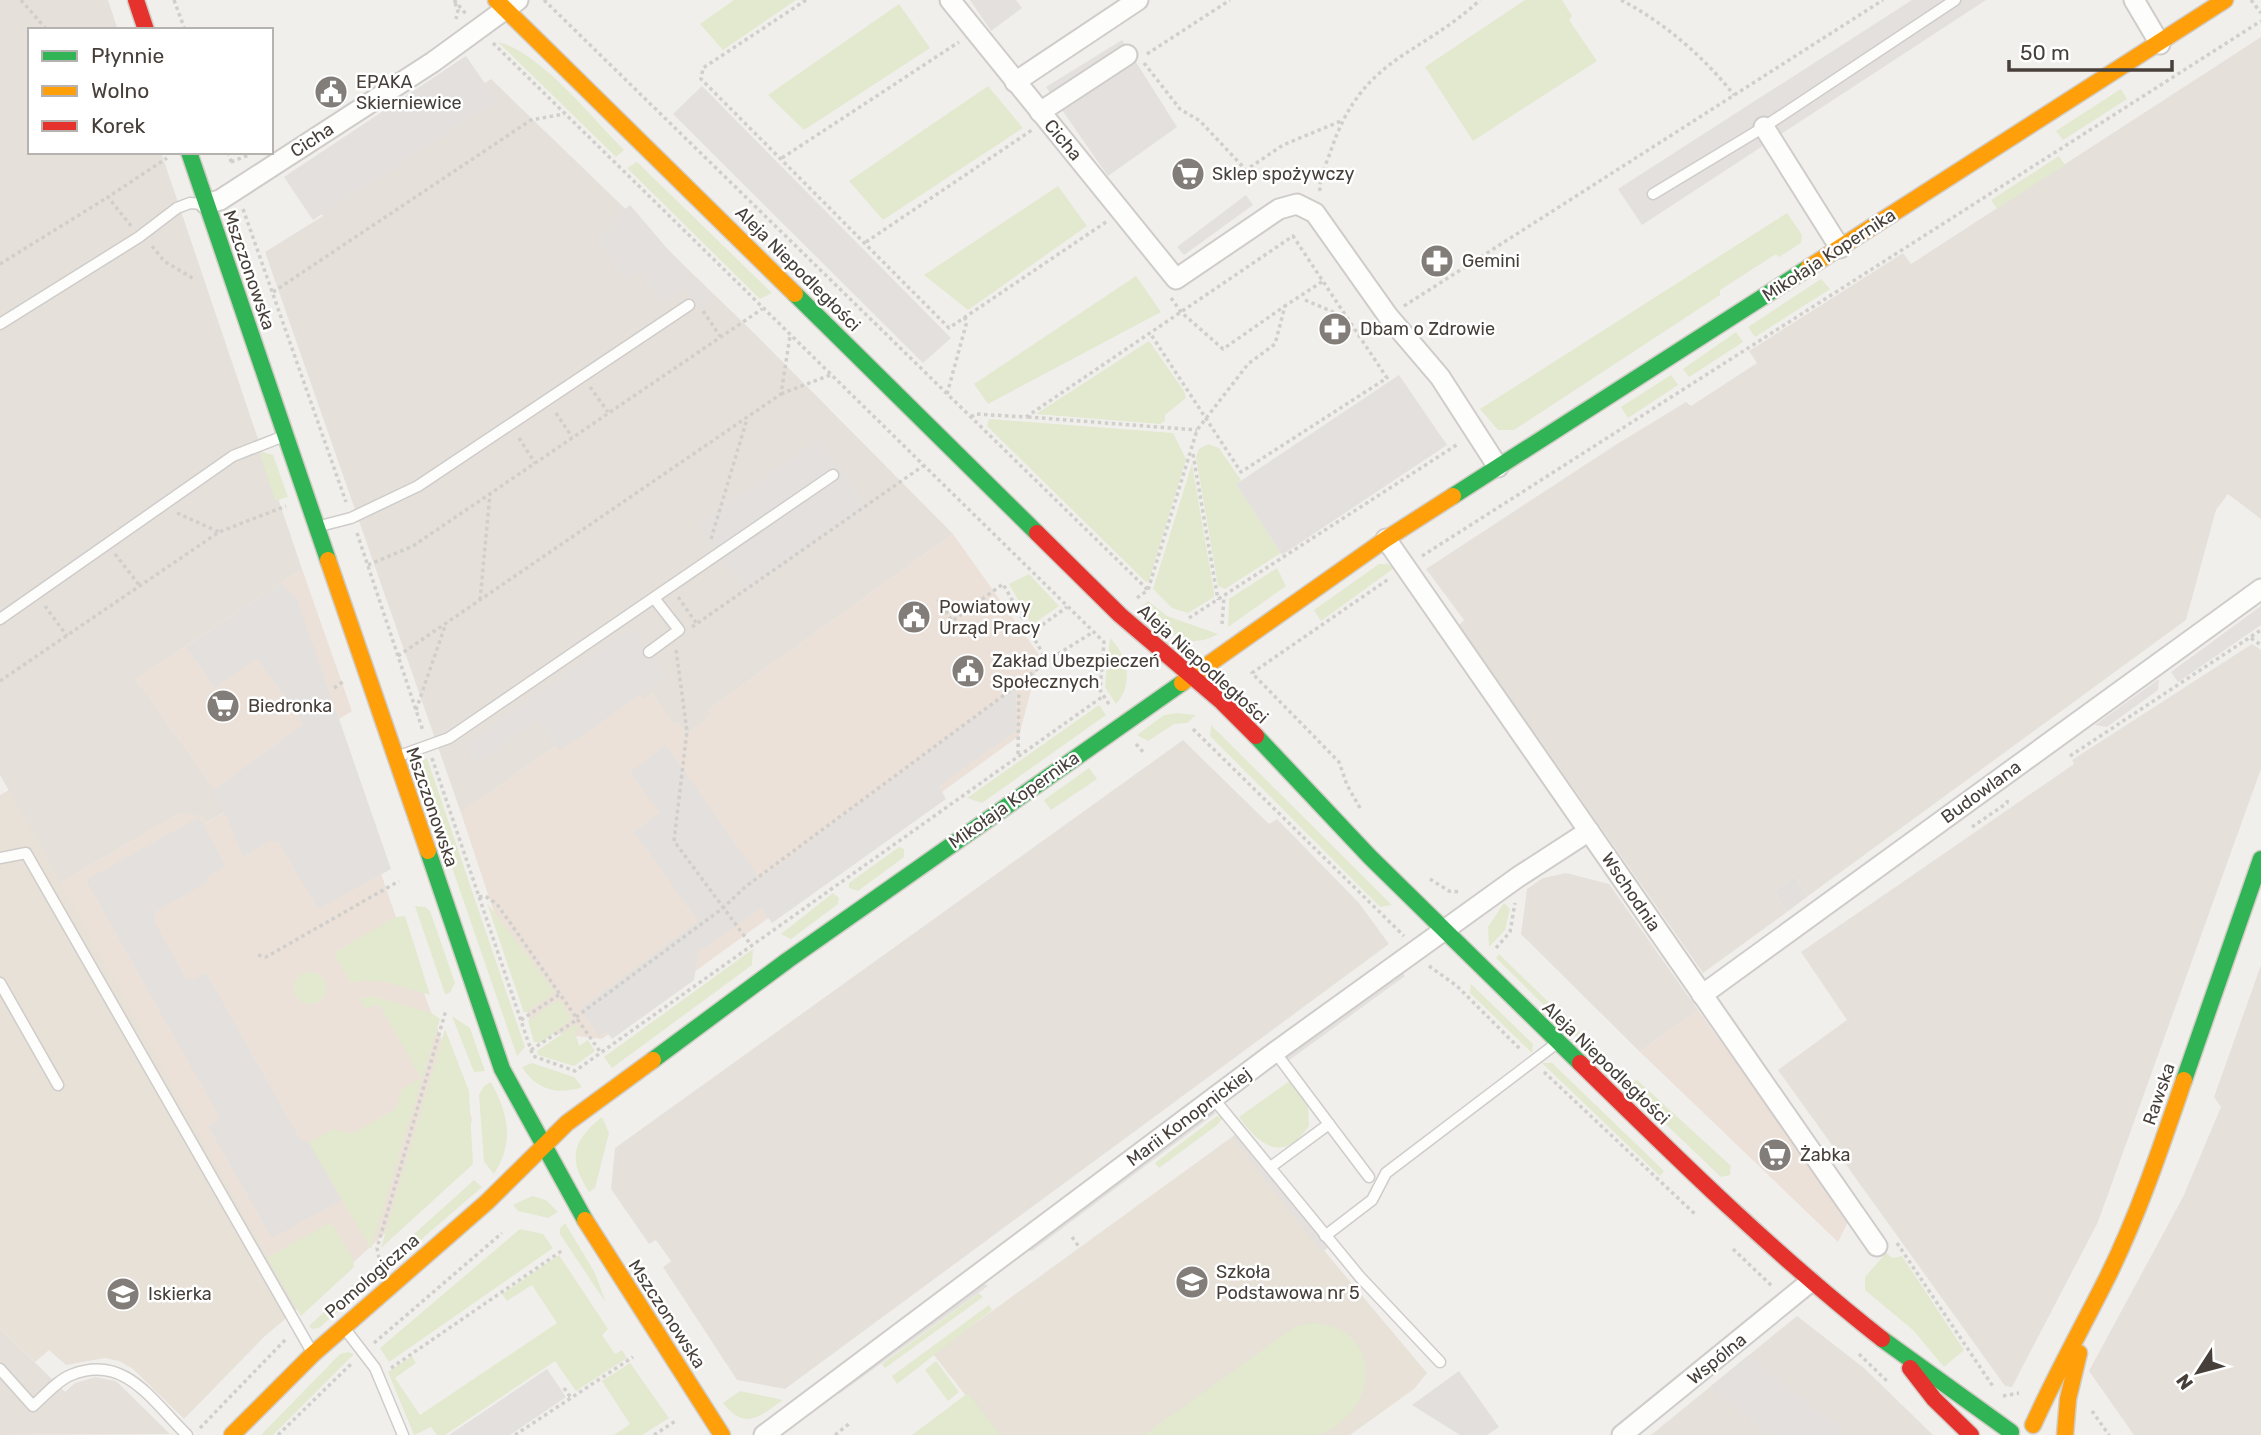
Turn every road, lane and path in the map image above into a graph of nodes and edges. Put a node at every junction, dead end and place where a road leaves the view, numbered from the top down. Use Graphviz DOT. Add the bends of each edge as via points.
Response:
graph roads {
  1 [pos="21,0"];
  2 [pos="136,0"];
  3 [pos="174,0"];
  4 [pos="455,0"];
  5 [pos="544,0"];
  6 [pos="806,0"];
  7 [pos="950,0"];
  8 [pos="1138,0"];
  9 [pos="1480,0"];
  10 [pos="1622,0"];
  11 [pos="1883,0"];
  12 [pos="1955,0"];
  13 [pos="2134,0"];
  14 [pos="2225,0"];
  15 [pos="2251,0"];
  16 [pos="507,3"];
  17 [pos="462,9"];
  18 [pos="2261,13"];
  19 [pos="2261,20"];
  20 [pos="45,28"];
  21 [pos="145,28"];
  22 [pos="184,28"];
  23 [pos="966,38"];
  24 [pos="492,42"];
  25 [pos="2160,44"];
  26 [pos="1127,55"];
  27 [pos="1015,82"];
  28 [pos="1734,95"];
  29 [pos="564,114"];
  30 [pos="1038,119"];
  31 [pos="1341,121"];
  32 [pos="1764,127"];
  33 [pos="190,154"];
  34 [pos="229,154"];
  35 [pos="251,154"];
  36 [pos="782,158"];
  37 [pos="157,164"];
  38 [pos="1653,194"];
  39 [pos="108,197"];
  40 [pos="1326,200"];
  41 [pos="206,204"];
  42 [pos="242,204"];
  43 [pos="1114,216"];
  44 [pos="143,238"];
  45 [pos="866,242"];
  46 [pos="1840,248"];
  47 [pos="0,264"];
  48 [pos="194,279"];
  49 [pos="1323,281"];
  50 [pos="273,292"];
  51 [pos="1397,295"];
  52 [pos="1305,300"];
  53 [pos="689,305"];
  54 [pos="1285,306"];
  55 [pos="762,309"];
  56 [pos="1181,312"];
  57 [pos="964,317"];
  58 [pos="1347,318"];
  59 [pos="0,324"];
  60 [pos="1150,333"];
  61 [pos="790,336"];
  62 [pos="830,375"];
  63 [pos="780,394"];
  64 [pos="947,394"];
  65 [pos="547,400"];
  66 [pos="748,417"];
  67 [pos="971,417"];
  68 [pos="1026,417"];
  69 [pos="1206,422"];
  70 [pos="509,425"];
  71 [pos="1197,430"];
  72 [pos="1476,431"];
  73 [pos="285,436"];
  74 [pos="572,437"];
  75 [pos="1192,451"];
  76 [pos="536,463"];
  77 [pos="923,466"];
  78 [pos="1498,467"];
  79 [pos="832,475"];
  80 [pos="490,494"];
  81 [pos="164,502"];
  82 [pos="273,511"];
  83 [pos="351,518"];
  84 [pos="316,527"];
  85 [pos="219,531"];
  86 [pos="1386,539"];
  87 [pos="107,543"];
  88 [pos="710,543"];
  89 [pos="368,565"];
  90 [pos="1406,568"];
  91 [pos="140,586"];
  92 [pos="671,587"];
  93 [pos="2261,589"];
  94 [pos="1148,590"];
  95 [pos="36,593"];
  96 [pos="1224,596"];
  97 [pos="654,598"];
  98 [pos="938,599"];
  99 [pos="480,600"];
  100 [pos="1218,600"];
  101 [pos="1134,601"];
  102 [pos="1067,607"];
  103 [pos="1189,618"];
  104 [pos="0,619"];
  105 [pos="445,624"];
  106 [pos="696,624"];
  107 [pos="1221,629"];
  108 [pos="2261,630"];
  109 [pos="685,632"];
  110 [pos="1093,632"];
  111 [pos="1031,633"];
  112 [pos="67,636"];
  113 [pos="2251,638"];
  114 [pos="674,640"];
  115 [pos="2261,645"];
  116 [pos="649,652"];
  117 [pos="398,656"];
  118 [pos="1047,661"];
  119 [pos="1191,676"];
  120 [pos="0,681"];
  121 [pos="1019,684"];
  122 [pos="416,710"];
  123 [pos="1193,729"];
  124 [pos="429,747"];
  125 [pos="1018,755"];
  126 [pos="395,758"];
  127 [pos="2063,760"];
  128 [pos="2019,790"];
  129 [pos="1362,809"];
  130 [pos="1589,831"];
  131 [pos="1962,834"];
  132 [pos="0,858"];
  133 [pos="2261,859"];
  134 [pos="1422,873"];
  135 [pos="1430,880"];
  136 [pos="399,881"];
  137 [pos="1505,886"];
  138 [pos="1424,887"];
  139 [pos="1464,892"];
  140 [pos="479,897"];
  141 [pos="723,908"];
  142 [pos="1445,931"];
  143 [pos="1406,938"];
  144 [pos="751,945"];
  145 [pos="258,955"];
  146 [pos="1489,955"];
  147 [pos="1424,962"];
  148 [pos="0,983"];
  149 [pos="560,994"];
  150 [pos="1702,995"];
  151 [pos="446,1010"];
  152 [pos="577,1018"];
  153 [pos="521,1020"];
  154 [pos="1557,1042"];
  155 [pos="531,1050"];
  156 [pos="1275,1052"];
  157 [pos="601,1053"];
  158 [pos="1533,1062"];
  159 [pos="58,1085"];
  160 [pos="1213,1098"];
  161 [pos="1329,1124"];
  162 [pos="540,1149"];
  163 [pos="1272,1166"];
  164 [pos="1369,1177"];
  165 [pos="1698,1217"];
  166 [pos="502,1233"];
  167 [pos="1325,1236"];
  168 [pos="1072,1237"];
  169 [pos="1884,1241"];
  170 [pos="1727,1244"];
  171 [pos="1080,1248"];
  172 [pos="563,1250"];
  173 [pos="379,1258"];
  174 [pos="1810,1282"];
  175 [pos="1772,1286"];
  176 [pos="343,1327"];
  177 [pos="298,1328"];
  178 [pos="2078,1336"];
  179 [pos="1893,1347"];
  180 [pos="363,1352"];
  181 [pos="313,1354"];
  182 [pos="633,1357"];
  183 [pos="1440,1362"];
  184 [pos="0,1369"];
  185 [pos="386,1371"];
  186 [pos="565,1388"];
  187 [pos="2020,1392"];
  188 [pos="571,1398"];
  189 [pos="2087,1407"];
  190 [pos="795,1412"];
  191 [pos="677,1420"];
  192 [pos="850,1423"];
  193 [pos="2033,1425"];
  194 [pos="2009,1434"];
  195 [pos="187,1435"];
  196 [pos="194,1435"];
  197 [pos="232,1435"];
  198 [pos="278,1435"];
  199 [pos="403,1435"];
  200 [pos="515,1435"];
  201 [pos="654,1435"];
  202 [pos="722,1435"];
  203 [pos="764,1435"];
  204 [pos="787,1435"];
  205 [pos="835,1435"];
  206 [pos="1622,1435"];
  207 [pos="1971,1435"];
  208 [pos="2064,1435"];
  209 [pos="2109,1435"];
  1 -- 20 [label="path"];
  2 -- 21 [label="street"];
  3 -- 22 [label="path"];
  4 -- 17 [label="path"];
  5 -- 64 [label="path"];
  6 -- 36 [label="path" via="703,68 701,79"];
  7 -- 27 [label="street, Cicha"];
  8 -- 27 [label="street"];
  9 -- 31 [label="path" via="1391,61 1365,85"];
  10 -- 28 [label="path" via="1690,48"];
  11 -- 28 [label="path"];
  12 -- 32 [label="lane"];
  13 -- 25 [label="street"];
  14 -- 25 [label="street, Mikołaja Kopernika"];
  15 -- 18 [label="path"];
  16 -- 41 [label="street, Cicha" via="433,62 260,175"];
  16 -- 119 [label="street, Aleja Niepodległości" via="1120,615"];
  19 -- 90 [label="path"];
  23 -- 36 [label="path"];
  24 -- 29 [label="path"];
  25 -- 46 [label="street, Mikołaja Kopernika"];
  26 -- 30 [label="street"];
  26 -- 31 [label="path" via="1140,59 1180,109 1200,121 1246,170 1283,145"];
  27 -- 30 [label="street, Cicha"];
  28 -- 51 [label="path" via="1405,305"];
  29 -- 50 [label="path" via="531,120"];
  29 -- 55 [label="path"];
  30 -- 45 [label="path"];
  30 -- 72 [label="street, Cicha" via="1176,279 1279,209 1297,204 1315,213"];
  31 -- 40 [label="path" via="1319,189"];
  32 -- 38 [label="lane"];
  32 -- 46 [label="street"];
  33 -- 41 [label="street, Mszczonowska"];
  34 -- 35 [label="path" via="231,162"];
  36 -- 45 [label="path"];
  37 -- 39 [label="path"];
  39 -- 44 [label="path"];
  39 -- 47 [label="path"];
  41 -- 44 [label="lane" via="177,208"];
  41 -- 73 [label="street, Mszczonowska"];
  42 -- 50 [label="path"];
  43 -- 57 [label="path"];
  44 -- 48 [label="path" via="164,261"];
  44 -- 59 [label="lane"];
  45 -- 57 [label="path" via="949,328"];
  46 -- 78 [label="street, Mikołaja Kopernika"];
  49 -- 54 [label="path"];
  49 -- 56 [label="path" via="1293,236"];
  49 -- 58 [label="path"];
  50 -- 83 [label="path"];
  52 -- 58 [label="path"];
  53 -- 65 [label="lane"];
  54 -- 56 [label="path" via="1223,349"];
  54 -- 69 [label="path" via="1275,344 1248,364"];
  55 -- 61 [label="path"];
  55 -- 74 [label="path"];
  56 -- 60 [label="path"];
  57 -- 64 [label="path" via="967,321"];
  58 -- 69 [label="path" via="1387,378 1241,472"];
  60 -- 68 [label="path"];
  60 -- 69 [label="path"];
  61 -- 62 [label="path"];
  61 -- 63 [label="path"];
  62 -- 63 [label="path"];
  62 -- 77 [label="path"];
  63 -- 66 [label="path"];
  64 -- 67 [label="path"];
  65 -- 70 [label="lane"];
  65 -- 74 [label="path"];
  66 -- 88 [label="path"];
  66 -- 99 [label="path"];
  67 -- 68 [label="path"];
  67 -- 94 [label="path"];
  68 -- 71 [label="path"];
  69 -- 71 [label="path"];
  70 -- 76 [label="path"];
  70 -- 83 [label="lane" via="418,486"];
  71 -- 75 [label="path"];
  72 -- 78 [label="street"];
  72 -- 96 [label="path"];
  73 -- 81 [label="lane" via="233,456"];
  73 -- 84 [label="street, Mszczonowska"];
  74 -- 76 [label="path"];
  75 -- 94 [label="path"];
  75 -- 100 [label="path"];
  76 -- 80 [label="path"];
  77 -- 102 [label="path"];
  77 -- 106 [label="path"];
  78 -- 86 [label="street, Mikołaja Kopernika"];
  79 -- 92 [label="lane"];
  80 -- 89 [label="path" via="413,546"];
  80 -- 99 [label="path"];
  81 -- 85 [label="path" via="182,517"];
  81 -- 87 [label="lane"];
  82 -- 85 [label="path"];
  83 -- 84 [label="lane"];
  83 -- 89 [label="path"];
  84 -- 126 [label="street, Mszczonowska"];
  85 -- 91 [label="path"];
  86 -- 90 [label="street, Wschodnia"];
  86 -- 119 [label="street, Mikołaja Kopernika"];
  87 -- 91 [label="path"];
  87 -- 95 [label="lane"];
  89 -- 117 [label="path"];
  90 -- 129 [label="path" via="1252,673 1339,762"];
  90 -- 130 [label="street, Wschodnia"];
  91 -- 112 [label="path"];
  92 -- 97 [label="lane"];
  92 -- 106 [label="path"];
  93 -- 150 [label="street, Budowlana"];
  94 -- 101 [label="path"];
  95 -- 104 [label="lane"];
  95 -- 112 [label="path"];
  96 -- 100 [label="path"];
  96 -- 107 [label="path"];
  97 -- 116 [label="lane" via="679,630"];
  97 -- 124 [label="lane" via="449,738"];
  98 -- 111 [label="path" via="952,621 1003,584"];
  99 -- 105 [label="path"];
  100 -- 103 [label="path"];
  102 -- 110 [label="path"];
  102 -- 111 [label="path"];
  105 -- 117 [label="path"];
  105 -- 122 [label="path"];
  106 -- 109 [label="path"];
  108 -- 113 [label="path"];
  110 -- 118 [label="path"];
  110 -- 125 [label="path" via="1104,642 1102,697"];
  111 -- 118 [label="path"];
  112 -- 120 [label="path"];
  113 -- 115 [label="path"];
  113 -- 127 [label="path"];
  114 -- 141 [label="path" via="687,731 674,841"];
  117 -- 122 [label="path"];
  118 -- 121 [label="path"];
  119 -- 142 [label="street, Aleja Niepodległości" via="1231,710"];
  119 -- 162 [label="street, Mikołaja Kopernika" via="607,1091"];
  121 -- 125 [label="path"];
  121 -- 141 [label="path"];
  122 -- 124 [label="path"];
  123 -- 143 [label="path"];
  124 -- 126 [label="lane"];
  124 -- 140 [label="path"];
  125 -- 144 [label="path"];
  126 -- 162 [label="street, Mszczonowska" via="490,1038"];
  128 -- 131 [label="path"];
  130 -- 137 [label="street, Marii Konopnickiej"];
  130 -- 150 [label="street, Wschodnia"];
  132 -- 177 [label="lane" via="26,853"];
  133 -- 178 [label="street, Rawska" via="2151,1174"];
  134 -- 135 [label="path"];
  135 -- 138 [label="path"];
  135 -- 139 [label="path" via="1449,891"];
  136 -- 145 [label="path" via="266,957"];
  137 -- 142 [label="street, Marii Konopnickiej"];
  137 -- 146 [label="path" via="1514,900 1513,925"];
  140 -- 149 [label="path" via="497,904"];
  140 -- 153 [label="path"];
  141 -- 144 [label="path"];
  141 -- 152 [label="path"];
  142 -- 154 [label="street, Aleja Niepodległości"];
  142 -- 156 [label="street, Marii Konopnickiej"];
  144 -- 157 [label="path"];
  147 -- 158 [label="path" via="1457,986"];
  148 -- 159 [label="lane"];
  149 -- 152 [label="path"];
  149 -- 153 [label="path"];
  150 -- 169 [label="street, Wschodnia"];
  151 -- 173 [label="path" via="377,1248"];
  152 -- 155 [label="path"];
  152 -- 157 [label="path"];
  153 -- 155 [label="path"];
  154 -- 158 [label="lane"];
  154 -- 174 [label="street, Aleja Niepodległości" via="1715,1197"];
  155 -- 157 [label="path" via="536,1059 575,1071"];
  156 -- 160 [label="street, Marii Konopnickiej"];
  156 -- 161 [label="lane"];
  158 -- 165 [label="path"];
  158 -- 167 [label="lane" via="1386,1173 1372,1200"];
  160 -- 163 [label="lane"];
  160 -- 190 [label="street, Marii Konopnickiej"];
  161 -- 163 [label="lane"];
  161 -- 164 [label="lane"];
  162 -- 176 [label="street, Pomologiczna" via="487,1202"];
  162 -- 202 [label="street, Mszczonowska"];
  163 -- 167 [label="lane"];
  166 -- 180 [label="path"];
  167 -- 183 [label="lane"];
  168 -- 171 [label="path"];
  169 -- 187 [label="path" via="1994,1387 1995,1396"];
  170 -- 175 [label="path"];
  172 -- 185 [label="path"];
  174 -- 179 [label="street, Aleja Niepodległości"];
  174 -- 206 [label="street, Wspólna"];
  176 -- 180 [label="lane"];
  176 -- 181 [label="street, Pomologiczna"];
  177 -- 181 [label="lane"];
  177 -- 196 [label="path"];
  178 -- 193 [label="street, Rawska"];
  178 -- 208 [label="street, Rawska" via="2079,1358"];
  179 -- 194 [label="street, Aleja Niepodległości"];
  179 -- 207 [label="street, Aleja Niepodległości" via="1934,1399"];
  180 -- 198 [label="path"];
  180 -- 199 [label="lane" via="375,1368"];
  181 -- 197 [label="street, Pomologiczna"];
  182 -- 188 [label="path"];
  184 -- 195 [label="lane" via="33,1406 69,1375 110,1368 127,1377"];
  186 -- 188 [label="path"];
  188 -- 200 [label="path"];
  189 -- 209 [label="path"];
  190 -- 203 [label="street, Marii Konopnickiej"];
  190 -- 204 [label="street"];
  191 -- 201 [label="path"];
  192 -- 205 [label="path"];
  193 -- 194 [label="street"];
  193 -- 208 [label="street"];
}
